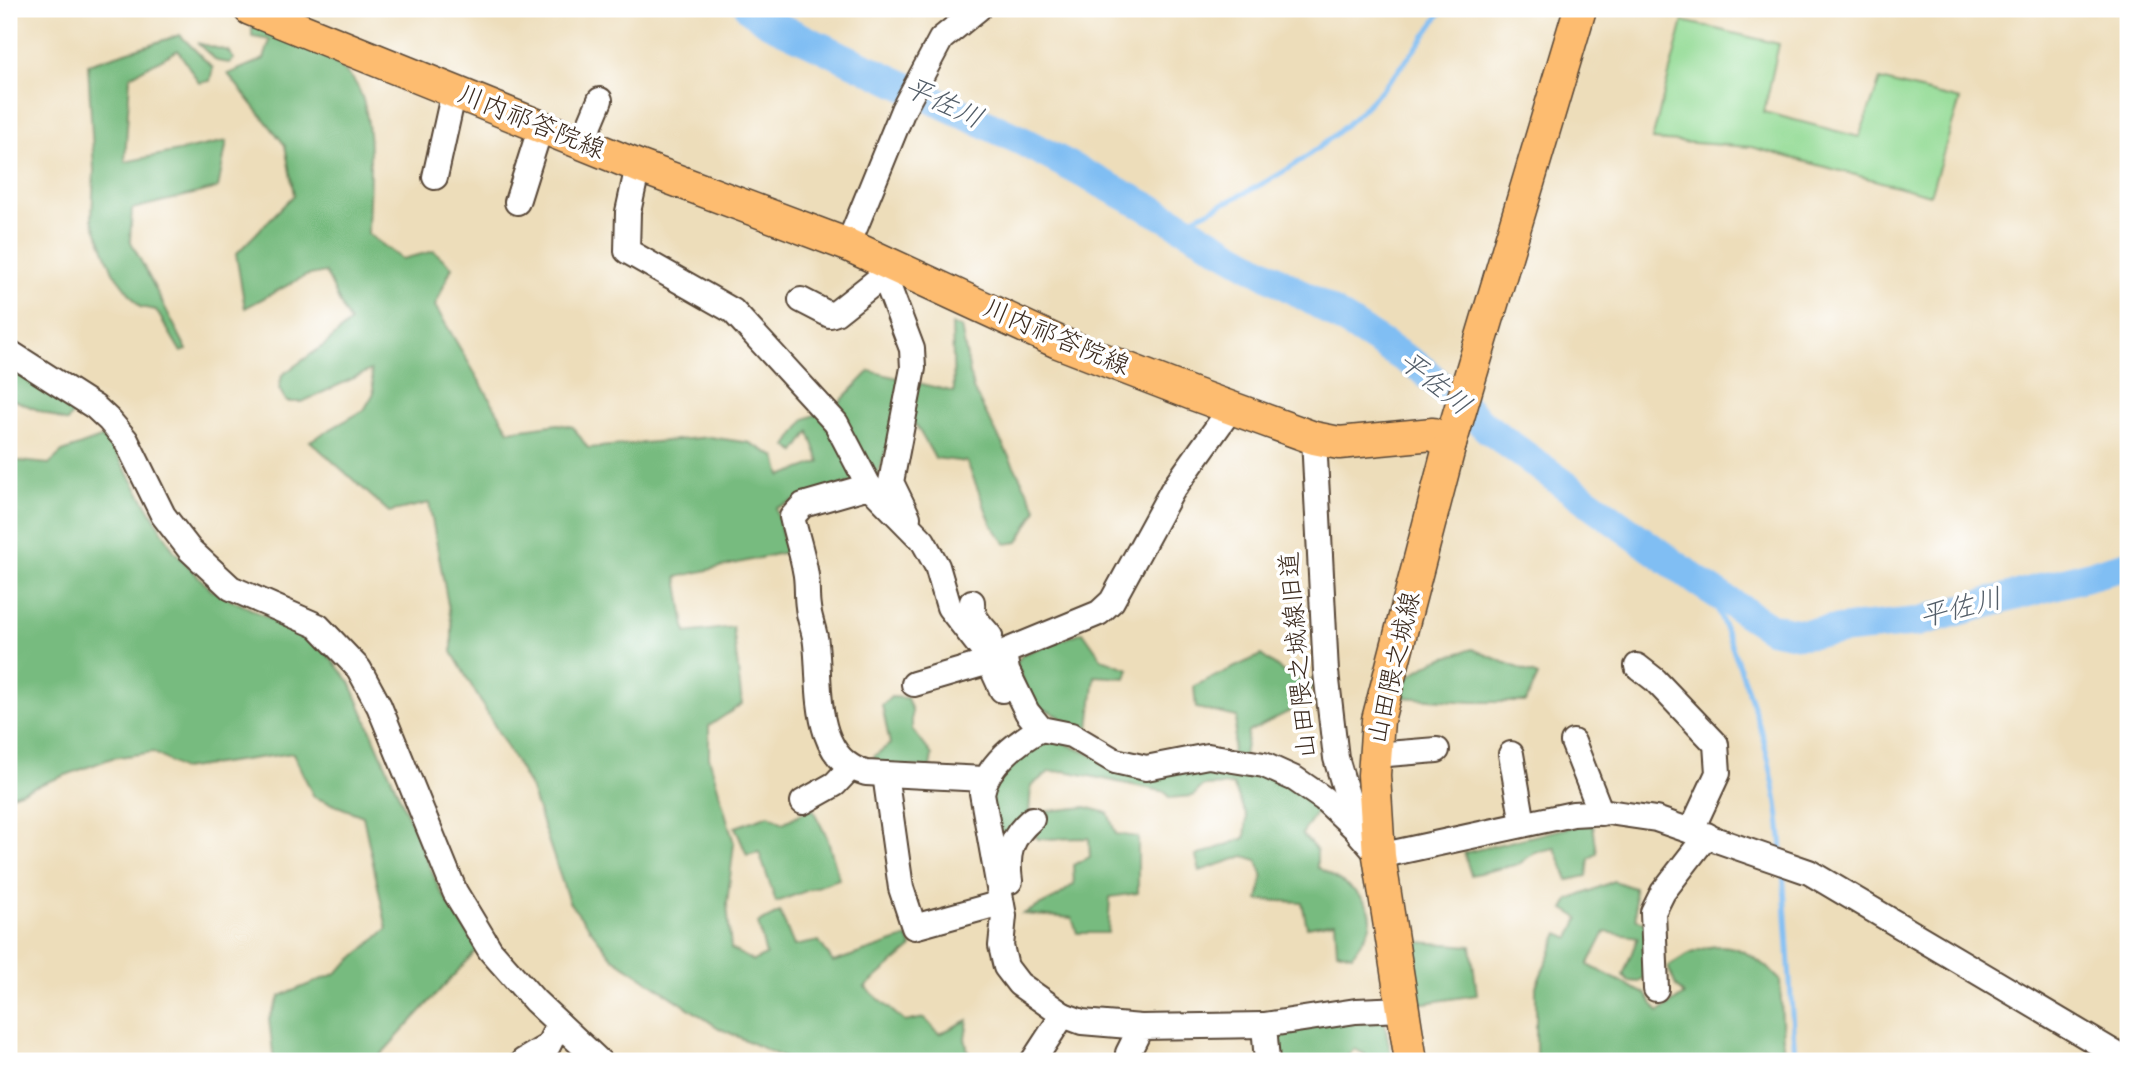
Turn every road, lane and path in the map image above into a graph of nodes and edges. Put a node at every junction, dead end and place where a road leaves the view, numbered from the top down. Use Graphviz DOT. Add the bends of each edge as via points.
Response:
graph roads {
  1 [pos="250,9"];
  2 [pos="978,9"];
  3 [pos="1580,9"];
  4 [pos="454,91"];
  5 [pos="600,100"];
  6 [pos="541,126"];
  7 [pos="582,143"];
  8 [pos="638,166"];
  9 [pos="435,177"];
  10 [pos="517,202"];
  11 [pos="848,245"];
  12 [pos="885,269"];
  13 [pos="801,300"];
  14 [pos="9,352"];
  15 [pos="1231,407"];
  16 [pos="1453,434"];
  17 [pos="1314,438"];
  18 [pos="869,486"];
  19 [pos="923,541"];
  20 [pos="972,602"];
  21 [pos="997,657"];
  22 [pos="1637,666"];
  23 [pos="914,684"];
  24 [pos="1034,732"];
  25 [pos="1573,742"];
  26 [pos="1437,750"];
  27 [pos="1511,754"];
  28 [pos="1375,755"];
  29 [pos="849,769"];
  30 [pos="885,774"];
  31 [pos="984,779"];
  32 [pos="803,802"];
  33 [pos="972,813"];
  34 [pos="1601,813"];
  35 [pos="1032,819"];
  36 [pos="1522,824"];
  37 [pos="1358,832"];
  38 [pos="1699,833"];
  39 [pos="1379,856"];
  40 [pos="993,858"];
  41 [pos="1000,897"];
  42 [pos="1656,989"];
  43 [pos="1403,1009"];
  44 [pos="1063,1015"];
  45 [pos="1264,1025"];
  46 [pos="1141,1027"];
  47 [pos="551,1043"];
  48 [pos="1128,1053"];
  49 [pos="523,1061"];
  50 [pos="599,1061"];
  51 [pos="1033,1061"];
  52 [pos="1267,1061"];
  53 [pos="1411,1061"];
  54 [pos="2128,1061"];
  1 -- 4 [label="main road, 川内祁答院線"];
  2 -- 11 [label="street" via="941,39 903,110"];
  3 -- 16 [label="main road"];
  4 -- 6 [label="main road, 川内祁答院線"];
  4 -- 9 [label="street"];
  5 -- 7 [label="street"];
  6 -- 7 [label="main road, 川内祁答院線"];
  6 -- 10 [label="street"];
  7 -- 8 [label="main road, 川内祁答院線"];
  8 -- 11 [label="main road, 川内祁答院線"];
  8 -- 18 [label="street" via="628,212 627,251 733,311 836,423"];
  11 -- 12 [label="main road, 川内祁答院線"];
  12 -- 13 [label="street" via="836,313 830,315"];
  12 -- 15 [label="main road, 川内祁答院線" via="1058,342"];
  12 -- 19 [label="street" via="914,368 891,482"];
  14 -- 47 [label="street" via="95,407 109,421 126,440 163,514 190,550 231,588 318,626 359,669 379,706 455,892"];
  15 -- 17 [label="main road, 川内祁答院線"];
  15 -- 21 [label="street" via="1172,491 1112,601 1099,613"];
  16 -- 17 [label="main road, 川内祁答院線" via="1339,443"];
  16 -- 28 [label="main road, 山田隈之城線" via="1378,720"];
  17 -- 37 [label="street, 山田隈之城線旧道" via="1326,672 1336,758"];
  18 -- 19 [label="street"];
  18 -- 29 [label="street" via="803,505 792,517 806,572 816,643 816,684 825,728 834,753"];
  19 -- 21 [label="street" via="937,566 949,607"];
  20 -- 21 [label="street" via="971,611"];
  21 -- 23 [label="street"];
  21 -- 24 [label="street"];
  22 -- 38 [label="street" via="1716,744 1717,773"];
  24 -- 31 [label="street"];
  24 -- 37 [label="street" via="1071,735 1115,761 1146,768 1208,756 1264,765 1324,799"];
  25 -- 34 [label="street"];
  26 -- 28 [label="street"];
  27 -- 36 [label="street"];
  28 -- 39 [label="main road, 山田隈之城線"];
  29 -- 30 [label="street"];
  29 -- 32 [label="street" via="835,784"];
  30 -- 31 [label="street"];
  30 -- 41 [label="street" via="901,888 914,927"];
  31 -- 40 [label="street" via="982,793"];
  33 -- 40 [label="street" via="981,852"];
  34 -- 36 [label="street"];
  34 -- 38 [label="street" via="1656,819"];
  35 -- 41 [label="street" via="1010,845 1011,887"];
  36 -- 39 [label="street"];
  37 -- 39 [label="street, 山田隈之城線旧道"];
  38 -- 42 [label="street" via="1653,912"];
  38 -- 54 [label="street" via="1783,862"];
  39 -- 43 [label="main road, 山田隈之城線"];
  40 -- 41 [label="street"];
  41 -- 44 [label="street" via="1006,968 1019,984"];
  43 -- 45 [label="street"];
  43 -- 53 [label="main road, 山田隈之城線"];
  44 -- 46 [label="street" via="1082,1022"];
  44 -- 51 [label="street"];
  45 -- 46 [label="street"];
  45 -- 52 [label="street"];
  46 -- 48 [label="street"];
  47 -- 49 [label="street"];
  47 -- 50 [label="street"];
}
